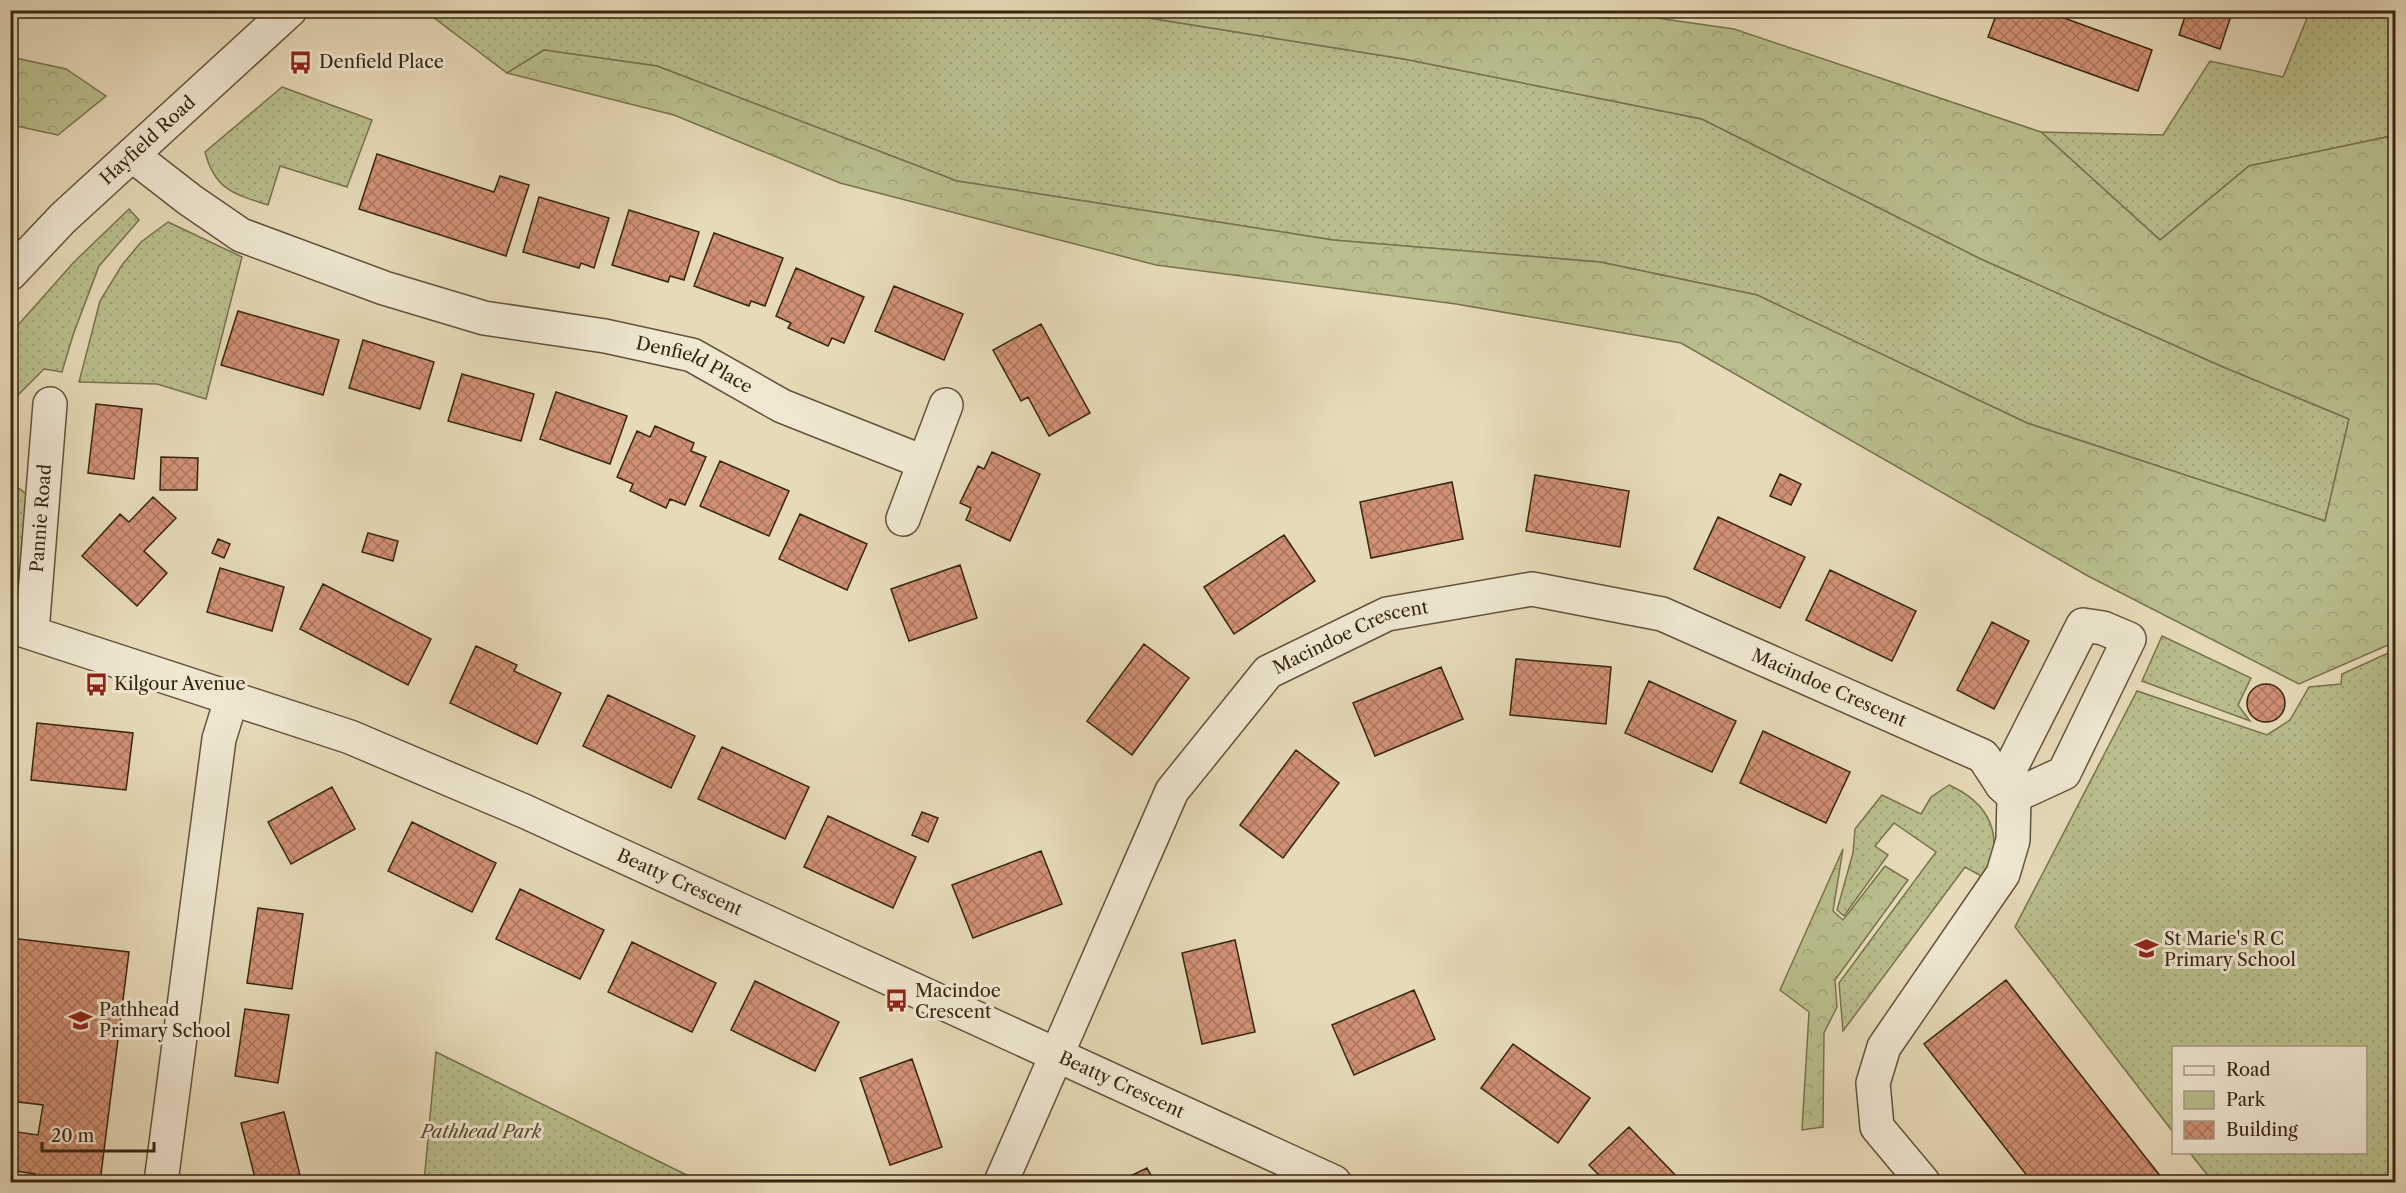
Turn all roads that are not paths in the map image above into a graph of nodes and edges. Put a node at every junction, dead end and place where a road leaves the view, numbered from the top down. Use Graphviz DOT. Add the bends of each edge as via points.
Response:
graph roads {
  1 [pos="290,10"];
  2 [pos="132,155"];
  3 [pos="10,274"];
  4 [pos="50,404"];
  5 [pos="946,405"];
  6 [pos="923,462"];
  7 [pos="903,519"];
  8 [pos="21,629"];
  9 [pos="232,697"];
  10 [pos="2008,791"];
  11 [pos="1056,1053"];
  12 [pos="161,1182"];
  13 [pos="1001,1182"];
  14 [pos="1334,1182"];
  15 [pos="1923,1182"];
  1 -- 2 [label="street, Hayfield Road"];
  2 -- 3 [label="street, Hayfield Road" via="63,218"];
  2 -- 6 [label="street, Denfield Place" via="241,235 384,288 484,318 605,336 692,355 782,406"];
  4 -- 8 [label="street, Pannie Road"];
  5 -- 6 [label="street"];
  6 -- 7 [label="street"];
  8 -- 9 [label="street, Beatty Crescent"];
  9 -- 11 [label="street, Beatty Crescent" via="350,737 525,811"];
  9 -- 12 [label="street" via="219,739"];
  10 -- 10 [label="street" via="2083,625 2129,639 2064,773"];
  10 -- 11 [label="street, Macindoe Crescent" via="1983,756 1662,614 1532,589 1387,614 1268,672 1172,791"];
  10 -- 15 [label="street" via="2013,840 2003,874 1884,1047 1873,1083 1877,1127"];
  11 -- 13 [label="street, Macindoe Crescent"];
  11 -- 14 [label="street, Beatty Crescent"];
}
